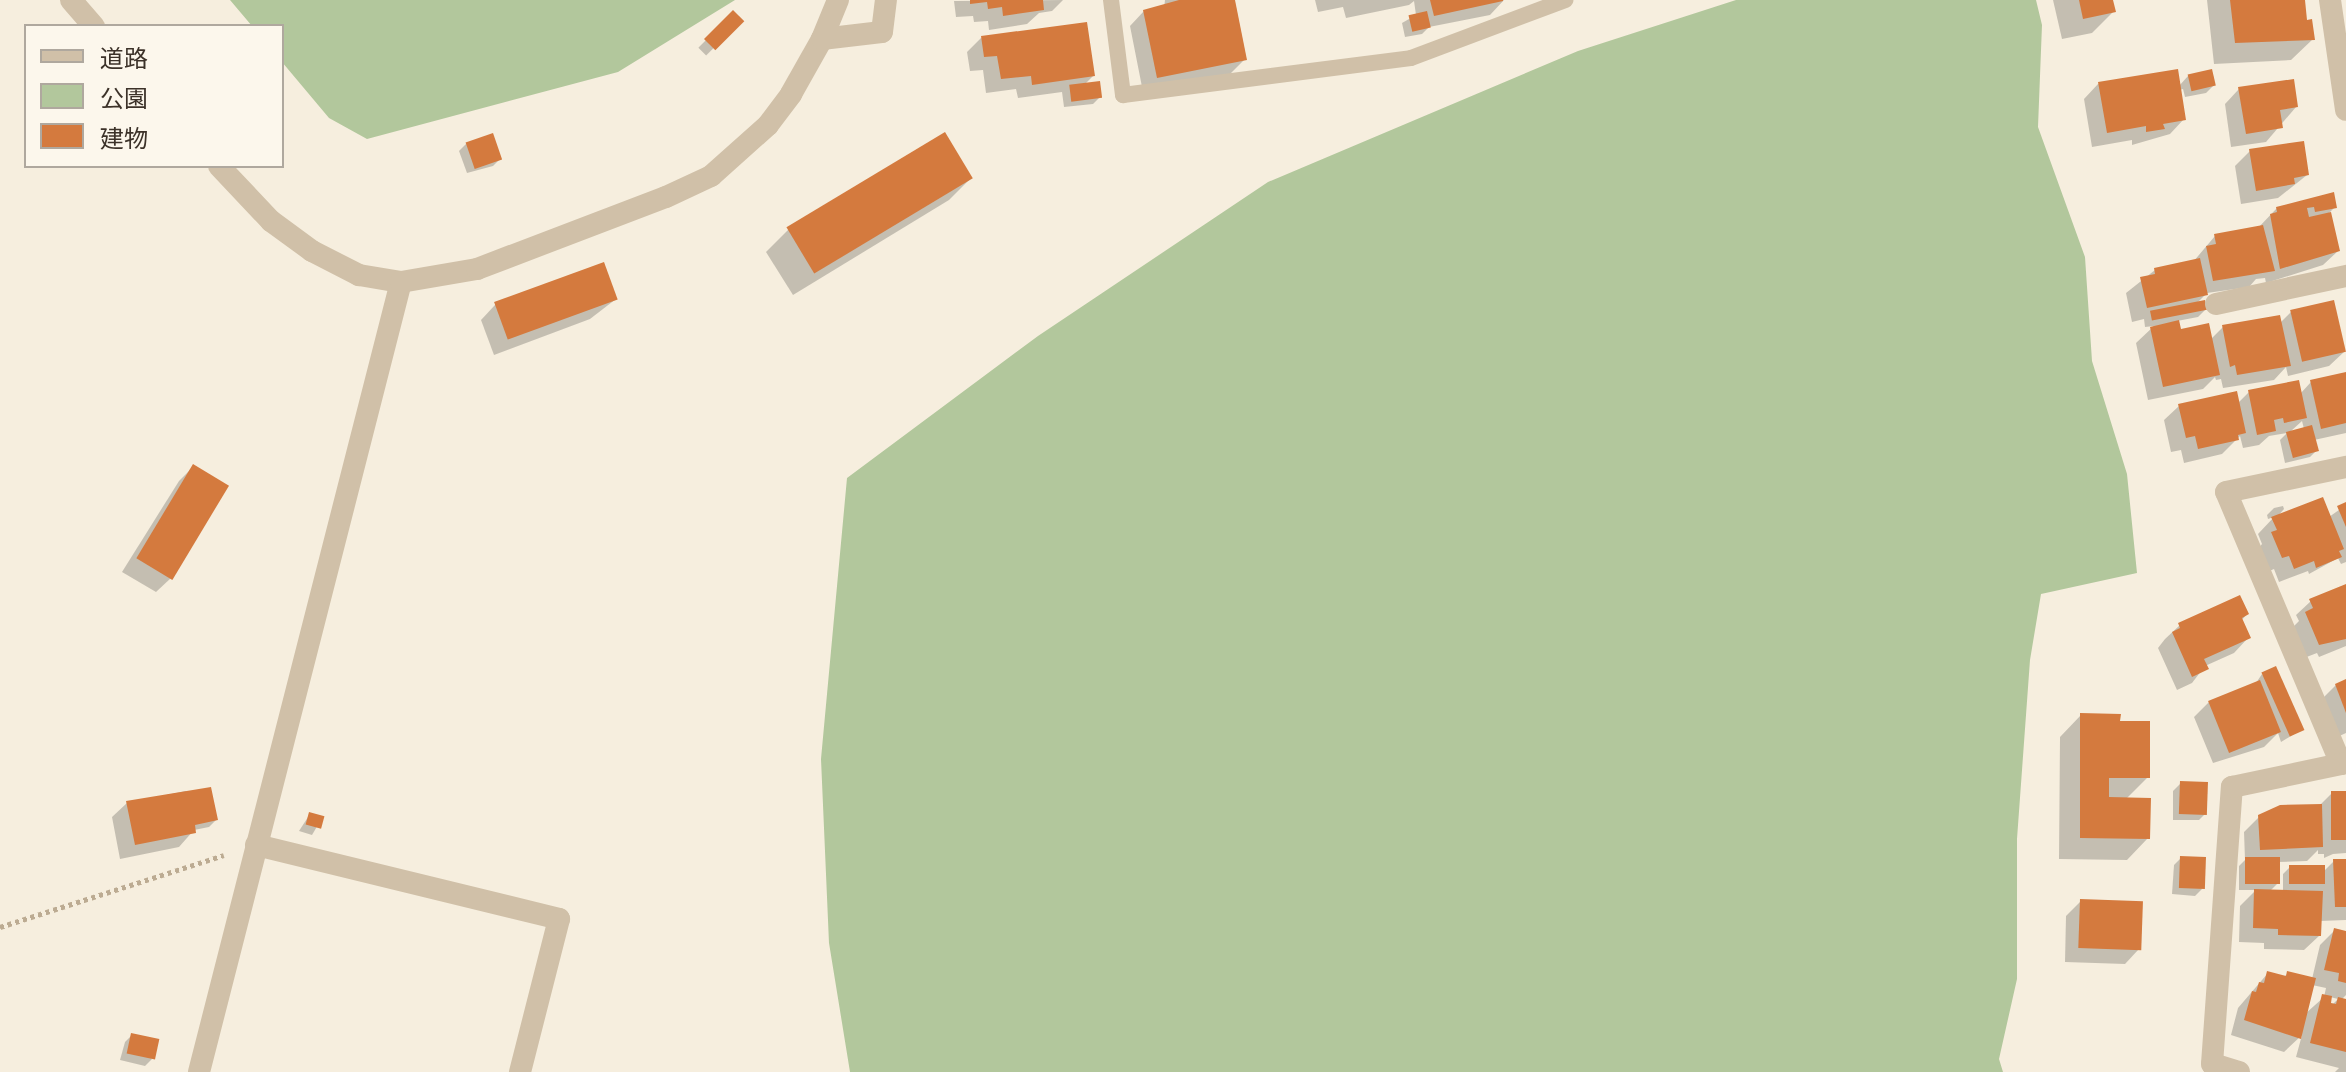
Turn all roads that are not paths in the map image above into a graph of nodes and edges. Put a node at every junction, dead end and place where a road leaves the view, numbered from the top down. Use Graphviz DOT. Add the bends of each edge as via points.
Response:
graph roads {
  1 [pos="71,0"];
  2 [pos="838,0"];
  3 [pos="886,0"];
  4 [pos="1111,0"];
  5 [pos="1565,0"];
  6 [pos="2330,0"];
  7 [pos="92,24"];
  8 [pos="822,39"];
  9 [pos="2346,110"];
  10 [pos="221,168"];
  11 [pos="2346,276"];
  12 [pos="401,282"];
  13 [pos="2216,304"];
  14 [pos="2346,467"];
  15 [pos="2343,763"];
  16 [pos="256,845"];
  17 [pos="199,1072"];
  18 [pos="520,1072"];
  19 [pos="2239,1072"];
  1 -- 7 [label="street"];
  2 -- 8 [label="street"];
  3 -- 8 [label="street" via="882,32"];
  4 -- 5 [label="lane" via="1123,95 1411,58"];
  6 -- 9 [label="street"];
  8 -- 12 [label="street" via="768,125 711,176 477,269"];
  10 -- 12 [label="street" via="271,221 312,251 359,275"];
  11 -- 13 [label="street"];
  12 -- 16 [label="street"];
  14 -- 15 [label="street" via="2226,492"];
  15 -- 19 [label="street" via="2232,787 2212,1064"];
  16 -- 17 [label="street"];
  16 -- 18 [label="street" via="559,919"];
}
